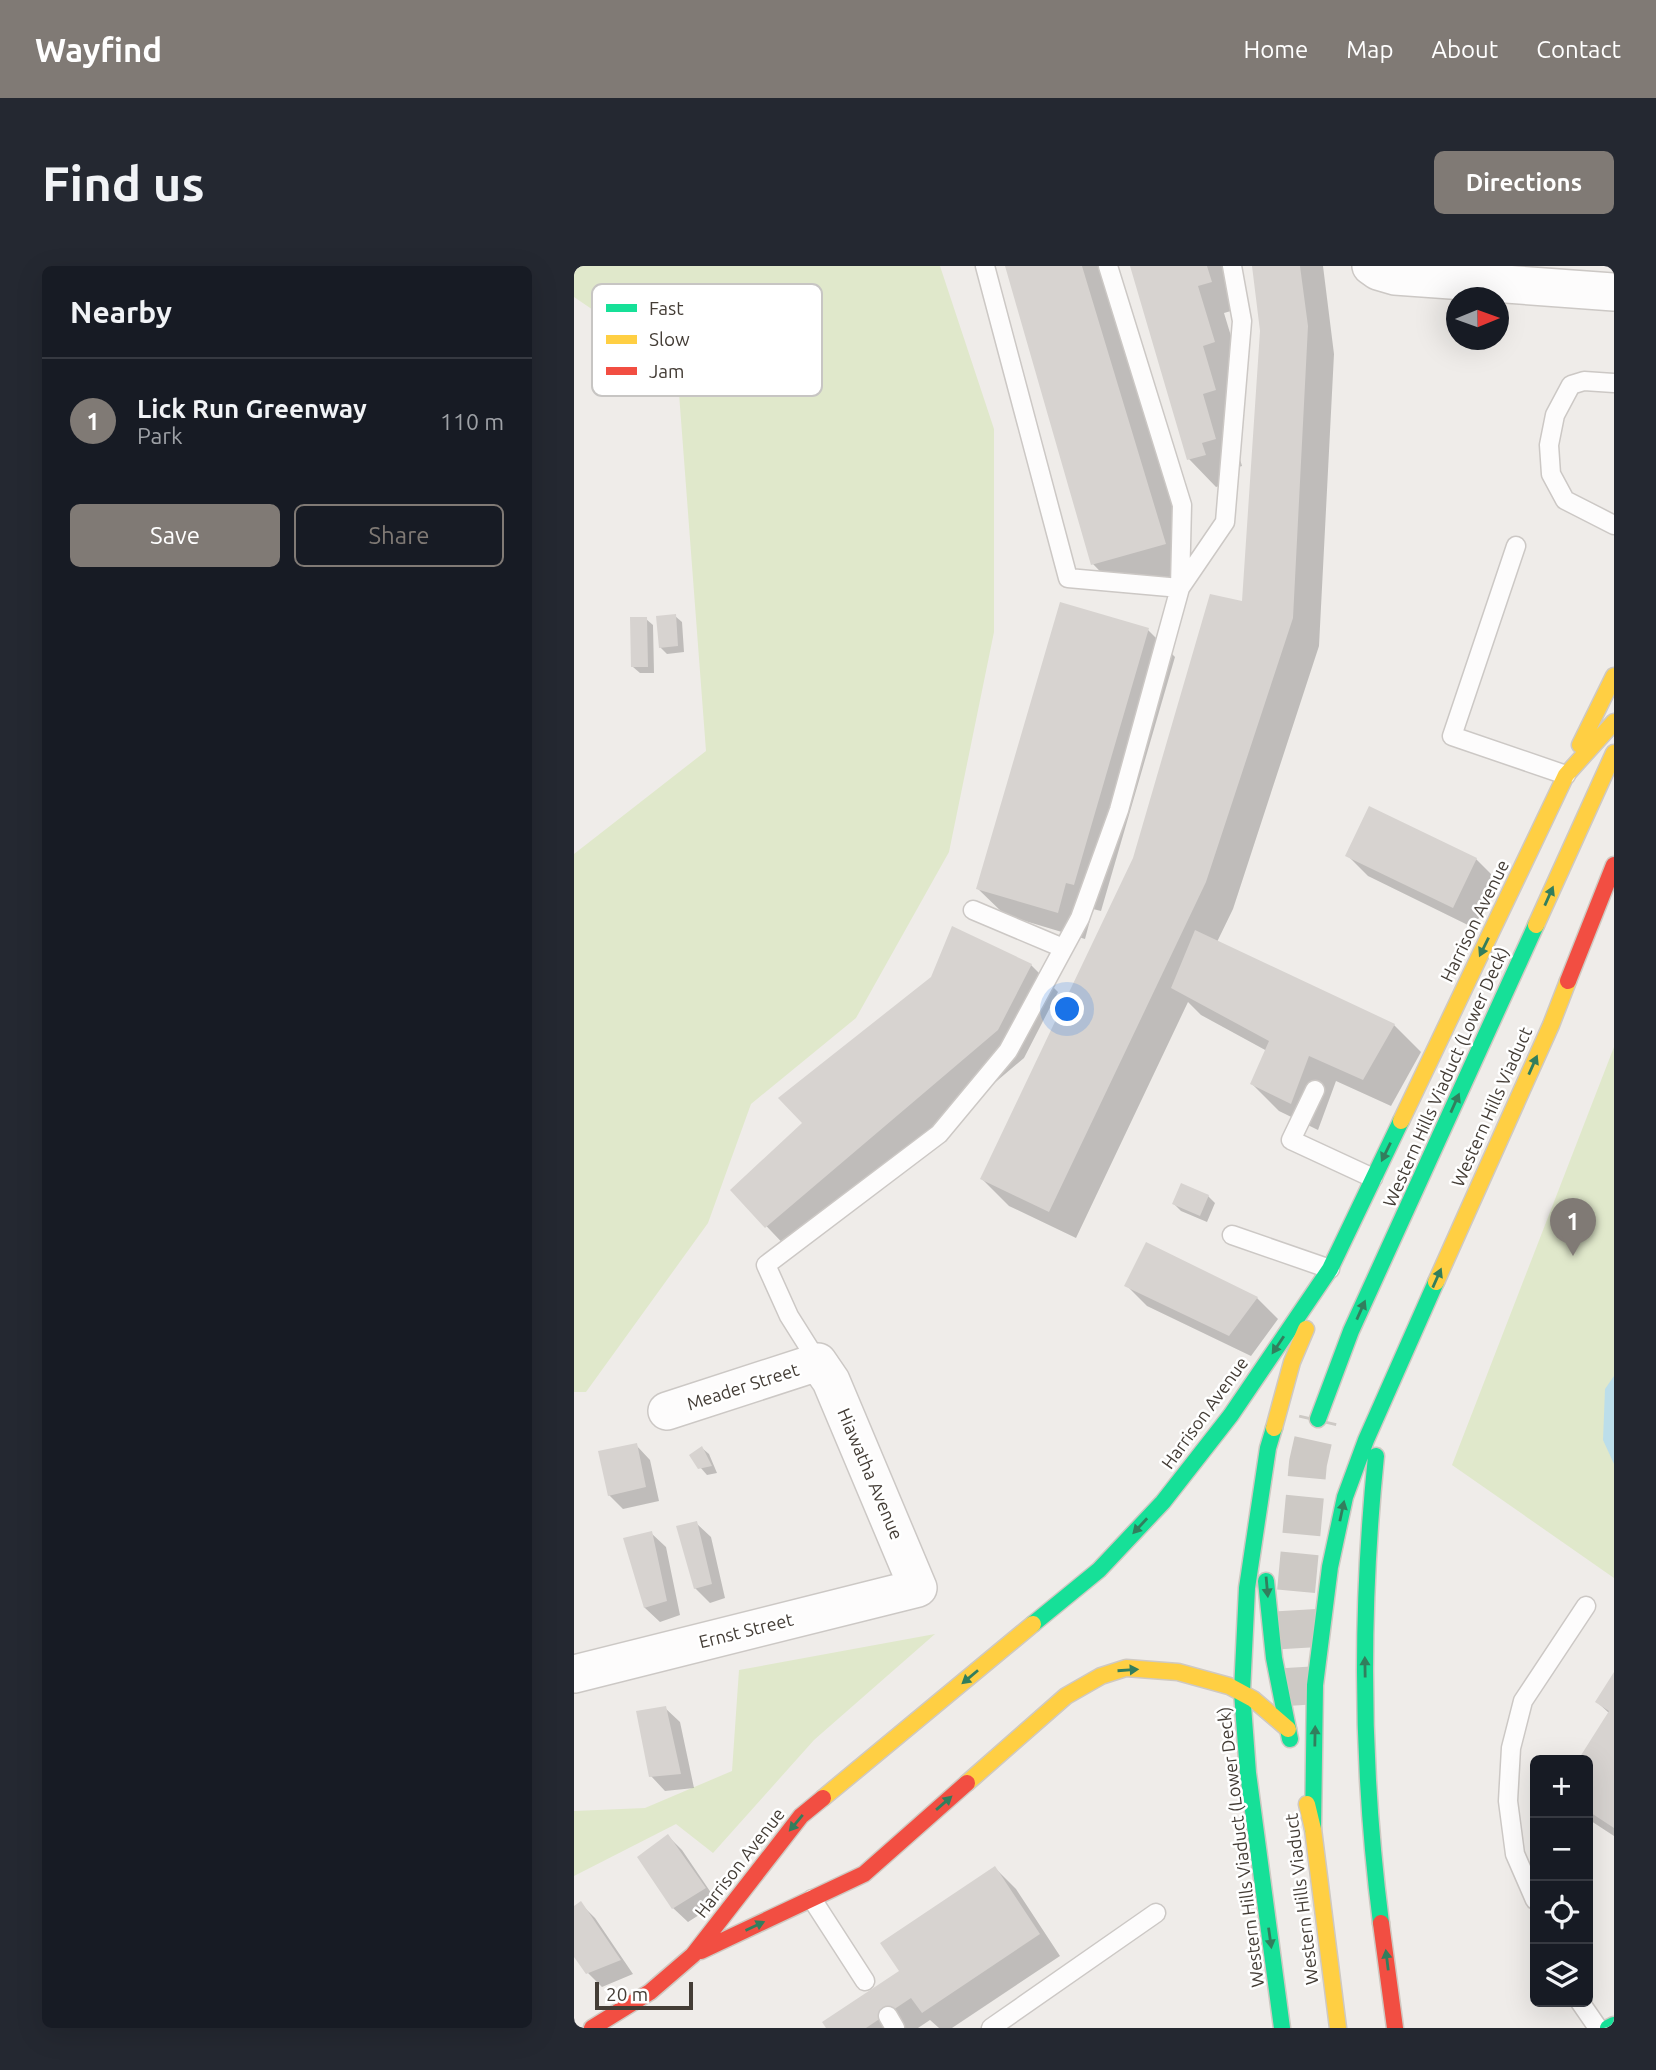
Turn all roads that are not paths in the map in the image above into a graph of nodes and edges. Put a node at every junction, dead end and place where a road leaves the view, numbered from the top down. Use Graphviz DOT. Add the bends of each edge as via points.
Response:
graph roads {
  1 [pos="985,266"];
  2 [pos="1108,266"];
  3 [pos="1232,266"];
  4 [pos="1371,266"];
  5 [pos="1614,292"];
  6 [pos="1614,383"];
  7 [pos="1614,525"];
  8 [pos="1516,547"];
  9 [pos="1180,588"];
  10 [pos="1614,676"];
  11 [pos="1614,722"];
  12 [pos="1614,752"];
  13 [pos="1566,775"];
  14 [pos="1614,865"];
  15 [pos="973,910"];
  16 [pos="1063,948"];
  17 [pos="1315,1090"];
  18 [pos="1373,1178"];
  19 [pos="1232,1236"];
  20 [pos="1330,1269"];
  21 [pos="818,1362"];
  22 [pos="667,1411"];
  23 [pos="1318,1419"];
  24 [pos="1372,1442"];
  25 [pos="1262,1495"];
  26 [pos="918,1588"];
  27 [pos="1586,1606"];
  28 [pos="574,1674"];
  29 [pos="1241,1692"];
  30 [pos="1288,1728"];
  31 [pos="1293,1755"];
  32 [pos="1313,1829"];
  33 [pos="1530,1888"];
  34 [pos="811,1899"];
  35 [pos="1156,1913"];
  36 [pos="693,1955"];
  37 [pos="865,1981"];
  38 [pos="650,1992"];
  39 [pos="1583,2007"];
  40 [pos="640,2016"];
  41 [pos="1614,2025"];
  42 [pos="595,2027"];
  43 [pos="991,2028"];
  44 [pos="1282,2028"];
  45 [pos="1337,2028"];
  46 [pos="1395,2028"];
  47 [pos="1598,2028"];
  48 [pos="1608,2028"];
  1 -- 9 [label="lane" via="1068,578"];
  2 -- 9 [label="lane" via="1182,505"];
  3 -- 9 [label="lane" via="1242,321 1225,522"];
  4 -- 5 [label="street" via="1395,276"];
  6 -- 7 [label="lane" via="1571,385 1555,415 1549,445 1551,474 1565,500"];
  8 -- 13 [label="lane" via="1452,736"];
  9 -- 16 [label="lane" via="1119,810 1080,918"];
  10 -- 13 [label="main road"];
  11 -- 13 [label="main road, Harrison Avenue"];
  23 -- 12 [label="main road, Western Hills Viaduct (Lower Deck), one-way" via="1351,1331"];
  13 -- 18 [label="main road, Harrison Avenue, one-way"];
  24 -- 14 [label="main road, Western Hills Viaduct, one-way" via="1399,1363 1550,1025"];
  15 -- 16 [label="lane"];
  16 -- 21 [label="lane" via="1008,1051 939,1134 766,1265 789,1316"];
  17 -- 18 [label="lane" via="1291,1140"];
  18 -- 20 [label="main road, Harrison Avenue"];
  19 -- 20 [label="lane"];
  20 -- 25 [label="main road" via="1293,1362 1268,1448"];
  20 -- 36 [label="main road, Harrison Avenue, one-way" via="1231,1415 1163,1502 1099,1570 801,1816"];
  21 -- 22 [label="street, Meader Street"];
  21 -- 26 [label="street, Hiawatha Avenue" via="831,1381"];
  32 -- 24 [label="main road, one-way" via="1315,1685 1330,1567 1345,1497"];
  46 -- 24 [label="main road, one-way" via="1370,1823 1367,1759 1364,1602"];
  25 -- 29 [label="main road, Western Hills Viaduct (Lower Deck)" via="1247,1588"];
  25 -- 30 [label="main road, one-way" via="1266,1587"];
  26 -- 28 [label="street, Ernst Street"];
  27 -- 33 [label="lane" via="1523,1701 1511,1748 1508,1801 1515,1854"];
  29 -- 30 [label="main road"];
  34 -- 29 [label="main road, one-way" via="864,1874 1066,1696 1090,1681 1117,1670 1151,1668"];
  29 -- 44 [label="main road, Western Hills Viaduct (Lower Deck), one-way"];
  30 -- 31 [label="main road"];
  32 -- 45 [label="main road"];
  32 -- 45 [label="main road, Western Hills Viaduct" via="1303,1772"];
  36 -- 34 [label="main road, one-way"];
  34 -- 37 [label="lane"];
  35 -- 43 [label="lane"];
  36 -- 38 [label="main road, Harrison Avenue"];
  38 -- 40 [label="main road, Harrison Avenue"];
  38 -- 42 [label="main road, Harrison Avenue"];
  39 -- 47 [label="lane"];
  41 -- 48 [label="main road"];
}
